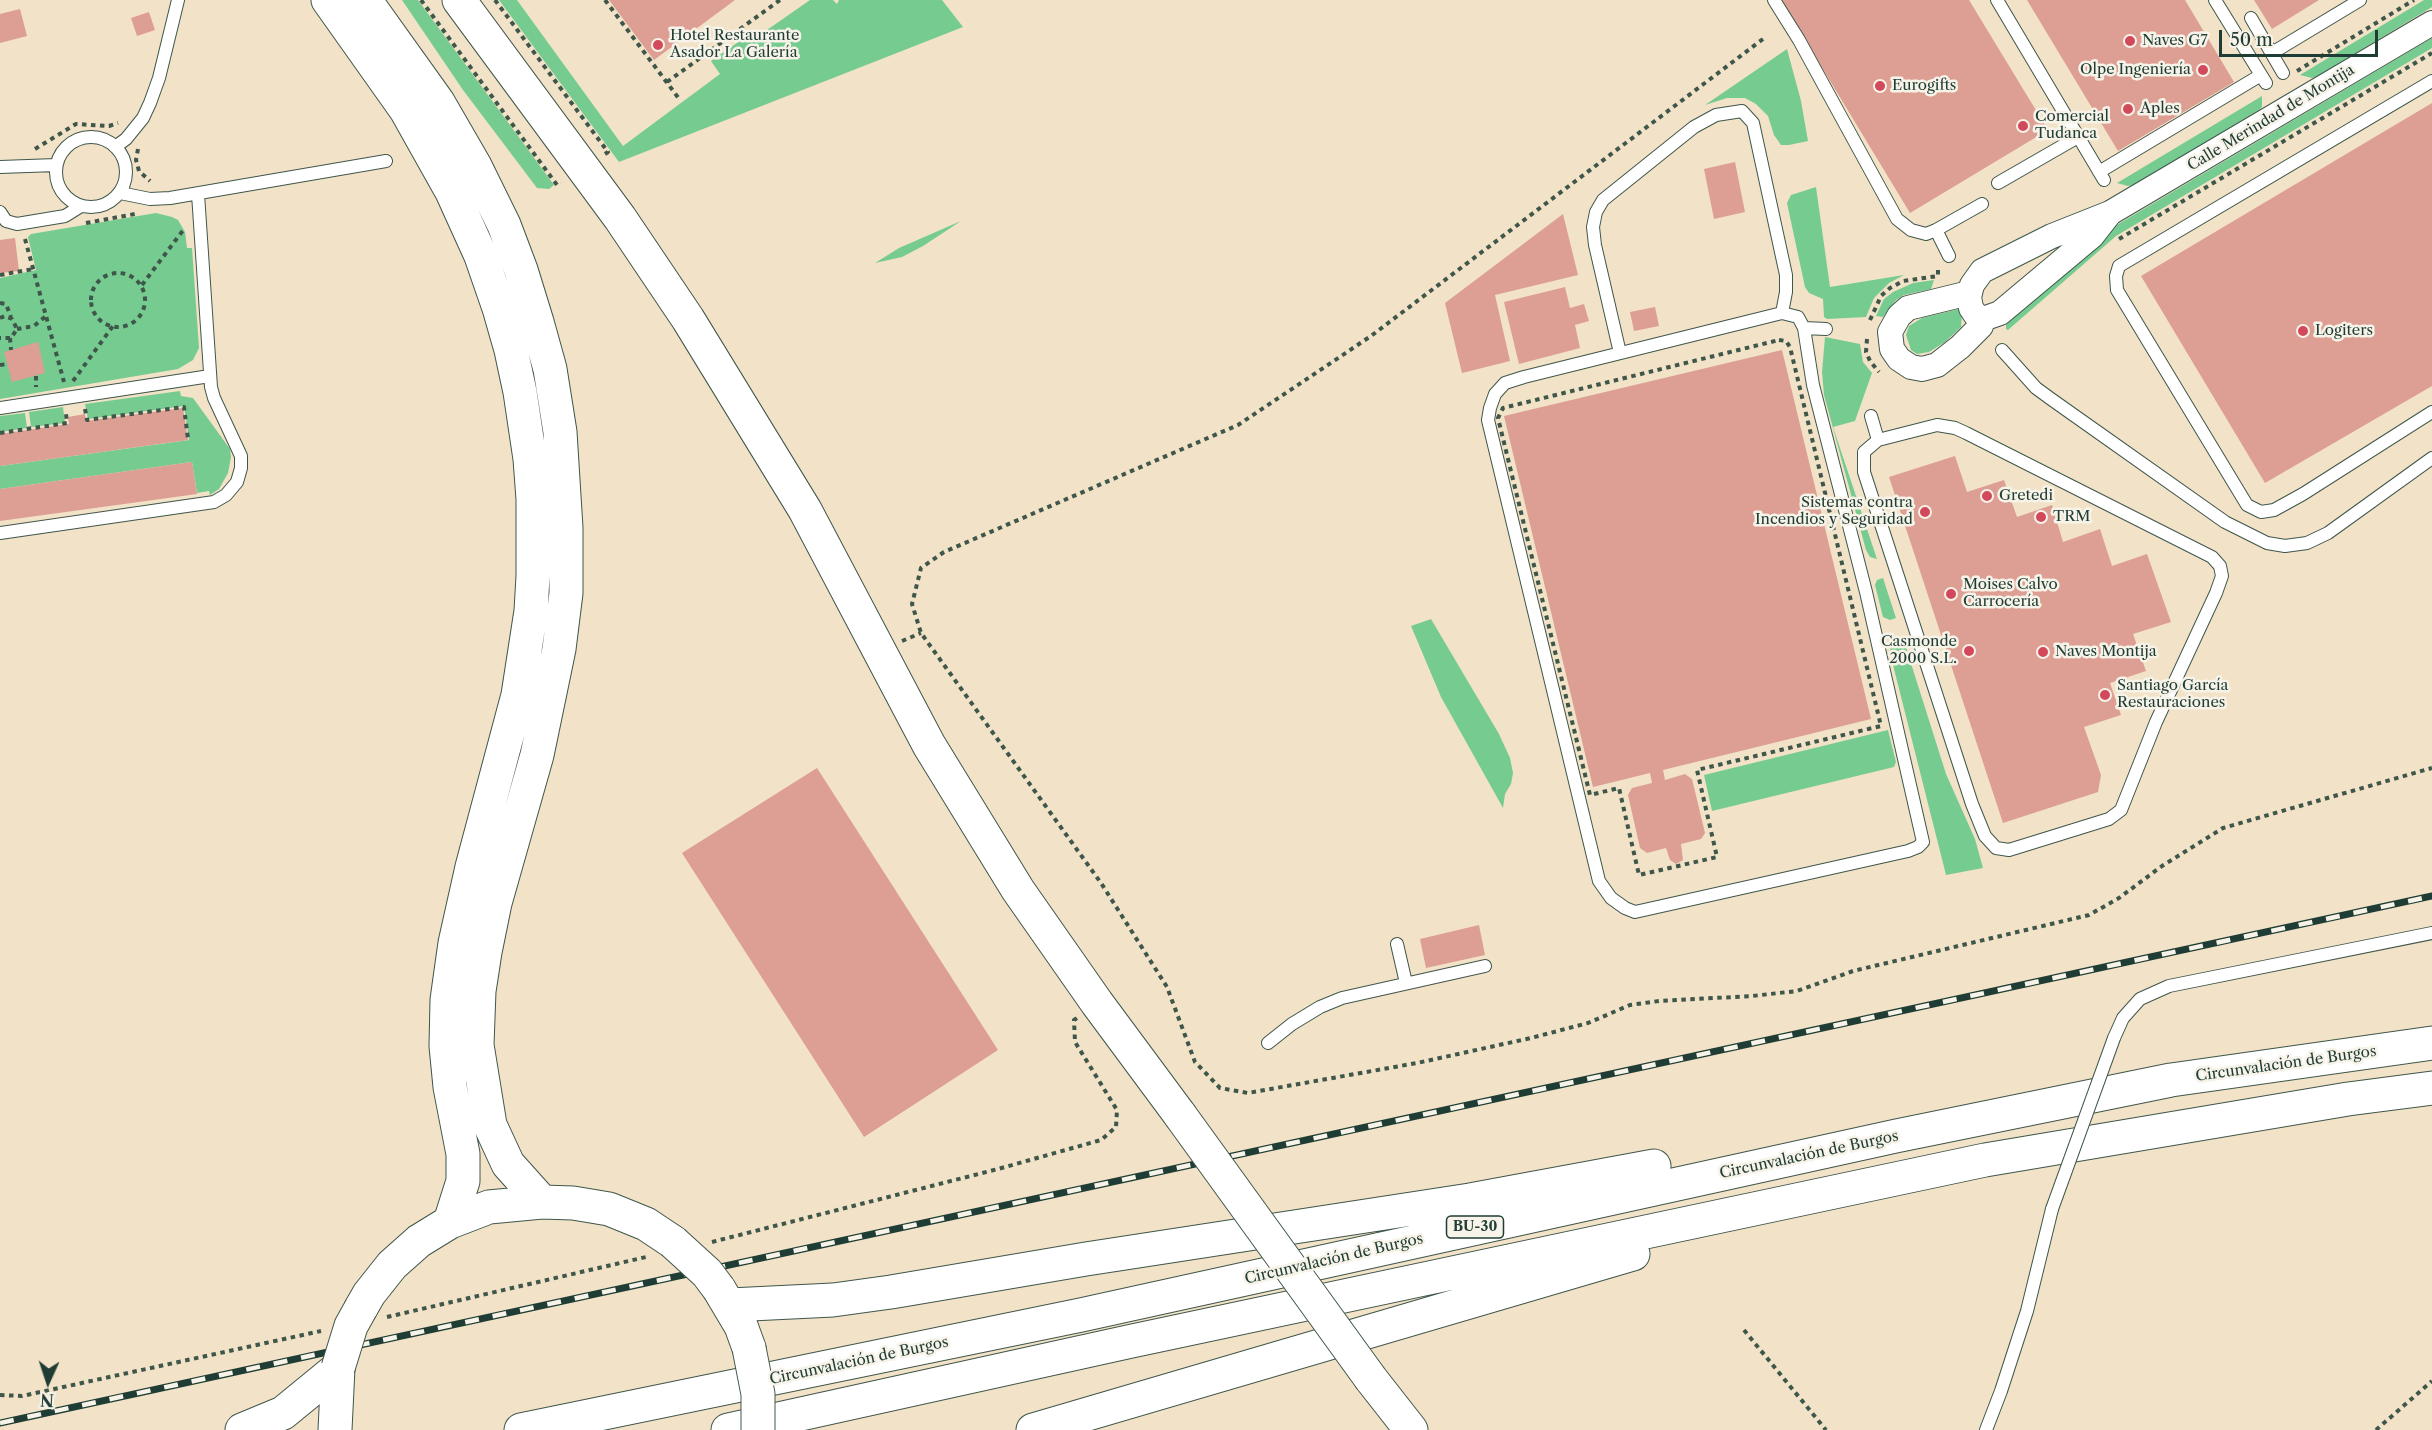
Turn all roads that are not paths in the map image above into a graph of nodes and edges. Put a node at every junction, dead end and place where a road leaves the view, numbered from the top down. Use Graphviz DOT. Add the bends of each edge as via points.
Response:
graph roads {
  1 [pos="178,0"];
  2 [pos="328,0"];
  3 [pos="366,0"];
  4 [pos="459,0"];
  5 [pos="1774,0"];
  6 [pos="1997,0"];
  7 [pos="2216,0"];
  8 [pos="2360,0"];
  9 [pos="2251,18"];
  10 [pos="2432,23"];
  11 [pos="2272,53"];
  12 [pos="2283,73"];
  13 [pos="2432,81"];
  14 [pos="2078,136"];
  15 [pos="115,147"];
  16 [pos="386,161"];
  17 [pos="56,165"];
  18 [pos="0,167"];
  19 [pos="1998,183"];
  20 [pos="120,193"];
  21 [pos="198,194"];
  22 [pos="1982,204"];
  23 [pos="81,206"];
  24 [pos="0,212"];
  25 [pos="2110,213"];
  26 [pos="1936,230"];
  27 [pos="1949,255"];
  28 [pos="1970,293"];
  29 [pos="1782,313"];
  30 [pos="1983,319"];
  31 [pos="1804,328"];
  32 [pos="1826,329"];
  33 [pos="2002,350"];
  34 [pos="1620,353"];
  35 [pos="210,376"];
  36 [pos="0,408"];
  37 [pos="2432,412"];
  38 [pos="1871,416"];
  39 [pos="1878,440"];
  40 [pos="2432,458"];
  41 [pos="0,533"];
  42 [pos="2432,933"];
  43 [pos="1397,944"];
  44 [pos="1485,966"];
  45 [pos="1406,983"];
  46 [pos="1268,1043"];
  47 [pos="2432,1043"];
  48 [pos="2432,1088"];
  49 [pos="1896,1136"];
  50 [pos="1882,1181"];
  51 [pos="542,1202"];
  52 [pos="450,1222"];
  53 [pos="725,1297"];
  54 [pos="338,1368"];
  55 [pos="242,1430"];
  56 [pos="335,1430"];
  57 [pos="521,1430"];
  58 [pos="728,1430"];
  59 [pos="758,1430"];
  60 [pos="1034,1430"];
  61 [pos="1411,1430"];
  62 [pos="1986,1430"];
  1 -- 15 [label="lane" via="150,104 126,139"];
  2 -- 52 [label="main road" via="406,110 452,192 481,256 511,350 530,459 533,576 518,695 472,867 447,1000 450,1087 464,1154 463,1181"];
  3 -- 51 [label="main road" via="438,102 504,225 550,369 560,432 566,593 559,649 537,755 495,903 479,991 477,1045 490,1125 508,1164"];
  4 -- 61 [label="main road, bridge" via="620,218 688,319 805,510 929,745 1018,890"];
  5 -- 26 [label="lane" via="1897,219 1911,230 1926,234"];
  6 -- 14 [label="lane"];
  7 -- 14 [label="lane" via="2263,79 2102,176"];
  8 -- 11 [label="lane"];
  9 -- 11 [label="lane"];
  10 -- 25 [label="street, Calle Merindad de Montija"];
  11 -- 12 [label="lane"];
  13 -- 37 [label="lane" via="2120,266 2116,276 2117,290 2247,505 2261,512 2274,510 2303,494"];
  14 -- 19 [label="lane"];
  15 -- 17 [label="lane" via="97,137 86,137 67,146"];
  15 -- 20 [label="lane" via="126,164"];
  16 -- 21 [label="lane"];
  17 -- 18 [label="lane"];
  17 -- 23 [label="lane" via="59,188"];
  20 -- 21 [label="lane" via="150,199"];
  20 -- 23 [label="lane" via="100,206"];
  21 -- 35 [label="lane"];
  22 -- 26 [label="lane"];
  23 -- 24 [label="lane" via="65,216 17,224 6,221"];
  25 -- 28 [label="street, Calle Merindad de Montija" via="1996,263 1976,278"];
  25 -- 30 [label="street, Calle Merindad de Montija" via="2091,236 2000,314"];
  26 -- 27 [label="lane"];
  28 -- 30 [label="street" via="1971,308"];
  28 -- 30 [label="street, Calle Merindad de Montija" via="1908,308 1890,332 1892,349 1911,367 1938,365 1981,326"];
  29 -- 31 [label="lane" via="1798,317"];
  29 -- 34 [label="lane"];
  29 -- 34 [label="lane" via="1785,275 1753,123 1742,111 1716,115 1694,127 1603,200 1596,212 1595,245"];
  31 -- 32 [label="lane"];
  31 -- 34 [label="lane" via="1813,385 1866,592 1923,842 1908,851 1635,912 1611,898 1599,881 1488,420 1495,394 1505,383"];
  33 -- 40 [label="lane" via="2051,399 2225,522 2267,543 2307,543 2328,533"];
  35 -- 36 [label="lane"];
  35 -- 41 [label="lane" via="213,398 241,456 237,482 226,495 214,502"];
  38 -- 39 [label="lane"];
  39 -- 39 [label="lane" via="1864,452 1864,472 1985,836 1996,848 2009,850 2109,819 2121,810 2160,713 2216,593 2222,576 2220,566 2212,557 1955,428 1937,425"];
  42 -- 62 [label="lane, bridge" via="2169,986 2140,999 2123,1018 2114,1038 2052,1209 2027,1311"];
  43 -- 45 [label="lane"];
  44 -- 45 [label="lane"];
  45 -- 46 [label="lane" via="1331,1002"];
  47 -- 49 [label="main road, Circunvalación de Burgos / BU-30" via="2170,1080"];
  48 -- 50 [label="main road" via="2109,1138"];
  49 -- 53 [label="main road" via="1759,1146 1470,1200 833,1300"];
  49 -- 57 [label="main road, Circunvalación de Burgos / BU-30" via="1081,1315"];
  50 -- 58 [label="main road"];
  50 -- 60 [label="main road"];
  51 -- 52 [label="main road" via="489,1207"];
  51 -- 53 [label="main road, bridge" via="609,1209 646,1224 664,1248 707,1273"];
  52 -- 54 [label="main road, bridge" via="419,1241 392,1265 369,1294 372,1313 351,1326"];
  53 -- 59 [label="main road, bridge" via="749,1348 758,1394"];
  54 -- 55 [label="main road" via="283,1413"];
  54 -- 56 [label="main road"];
}
